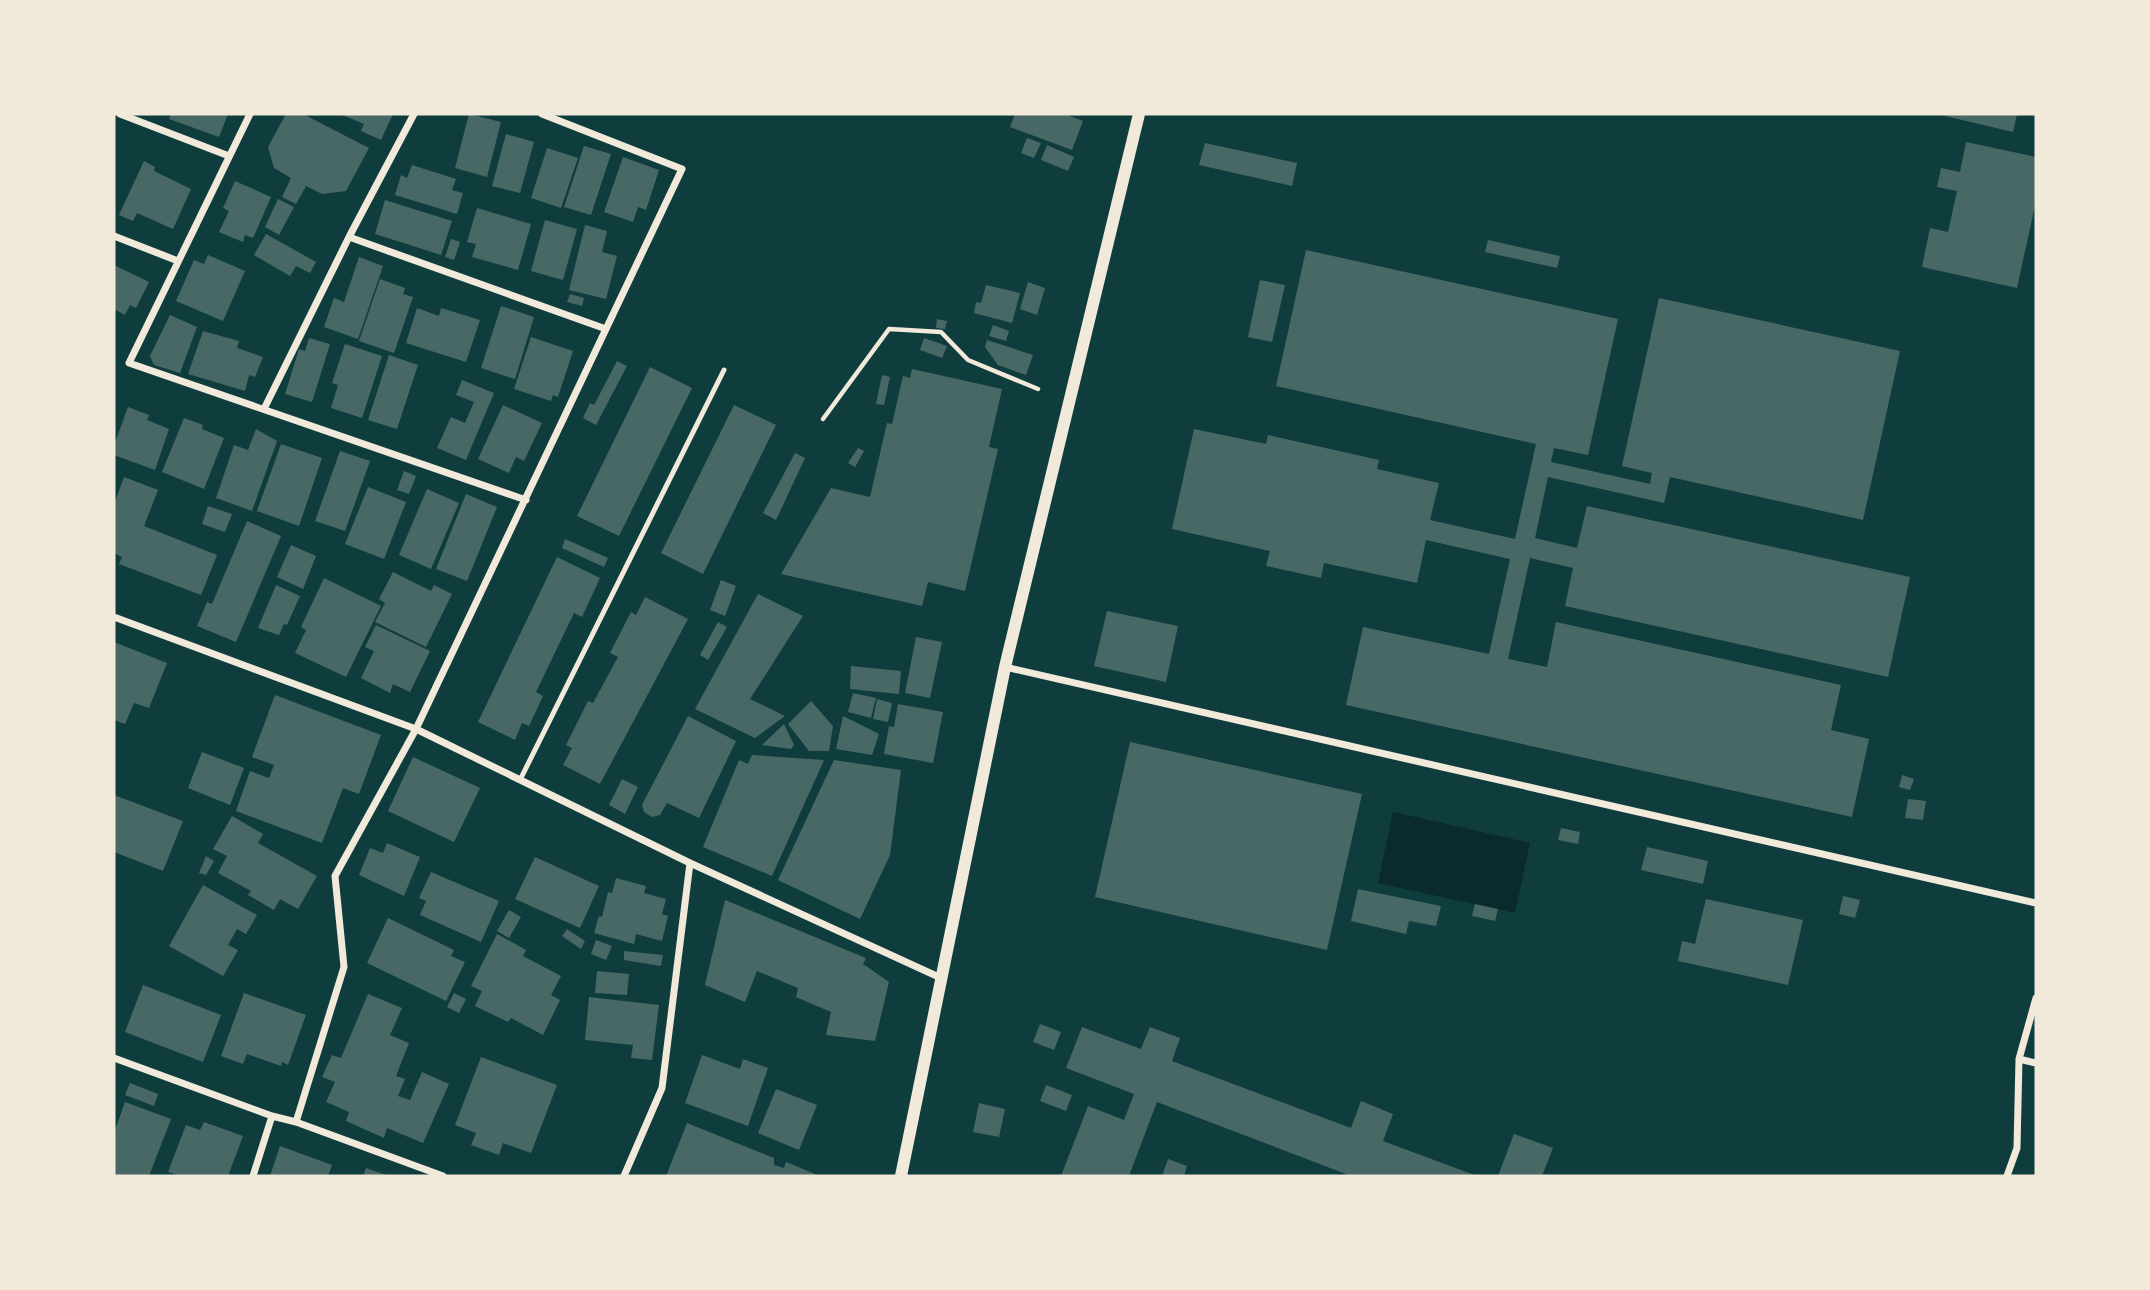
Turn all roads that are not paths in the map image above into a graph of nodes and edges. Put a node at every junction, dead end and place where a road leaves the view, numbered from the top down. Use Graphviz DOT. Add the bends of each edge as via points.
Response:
graph roads {
  1 [pos="120,114"];
  2 [pos="250,114"];
  3 [pos="414,114"];
  4 [pos="542,114"];
  5 [pos="1139,114"];
  6 [pos="229,156"];
  7 [pos="114,236"];
  8 [pos="349,237"];
  9 [pos="178,261"];
  10 [pos="606,329"];
  11 [pos="724,370"];
  12 [pos="264,410"];
  13 [pos="526,500"];
  14 [pos="114,617"];
  15 [pos="1005,667"];
  16 [pos="416,729"];
  17 [pos="520,780"];
  18 [pos="690,863"];
  19 [pos="2036,903"];
  20 [pos="941,978"];
  21 [pos="2036,998"];
  22 [pos="114,1058"];
  23 [pos="2019,1059"];
  24 [pos="2036,1063"];
  25 [pos="272,1116"];
  26 [pos="296,1122"];
  27 [pos="253,1176"];
  28 [pos="443,1176"];
  29 [pos="624,1176"];
  30 [pos="901,1176"];
  31 [pos="2007,1176"];
  1 -- 6 [label="street"];
  2 -- 6 [label="street"];
  3 -- 8 [label="street"];
  4 -- 10 [label="street" via="682,169"];
  5 -- 15 [label="street"];
  6 -- 9 [label="street"];
  7 -- 9 [label="street"];
  8 -- 10 [label="street"];
  8 -- 12 [label="street"];
  9 -- 12 [label="street" via="129,363"];
  10 -- 13 [label="street"];
  11 -- 17 [label="lane"];
  12 -- 13 [label="street"];
  13 -- 16 [label="street"];
  14 -- 16 [label="street"];
  15 -- 19 [label="street"];
  15 -- 20 [label="street"];
  16 -- 17 [label="street"];
  16 -- 26 [label="street" via="335,876 344,967"];
  17 -- 18 [label="street"];
  18 -- 20 [label="street"];
  18 -- 29 [label="street" via="662,1088"];
  20 -- 30 [label="street"];
  21 -- 23 [label="street"];
  22 -- 25 [label="street"];
  23 -- 24 [label="street"];
  23 -- 31 [label="street" via="2017,1148"];
  25 -- 26 [label="street"];
  25 -- 27 [label="street"];
  26 -- 28 [label="street"];
}
